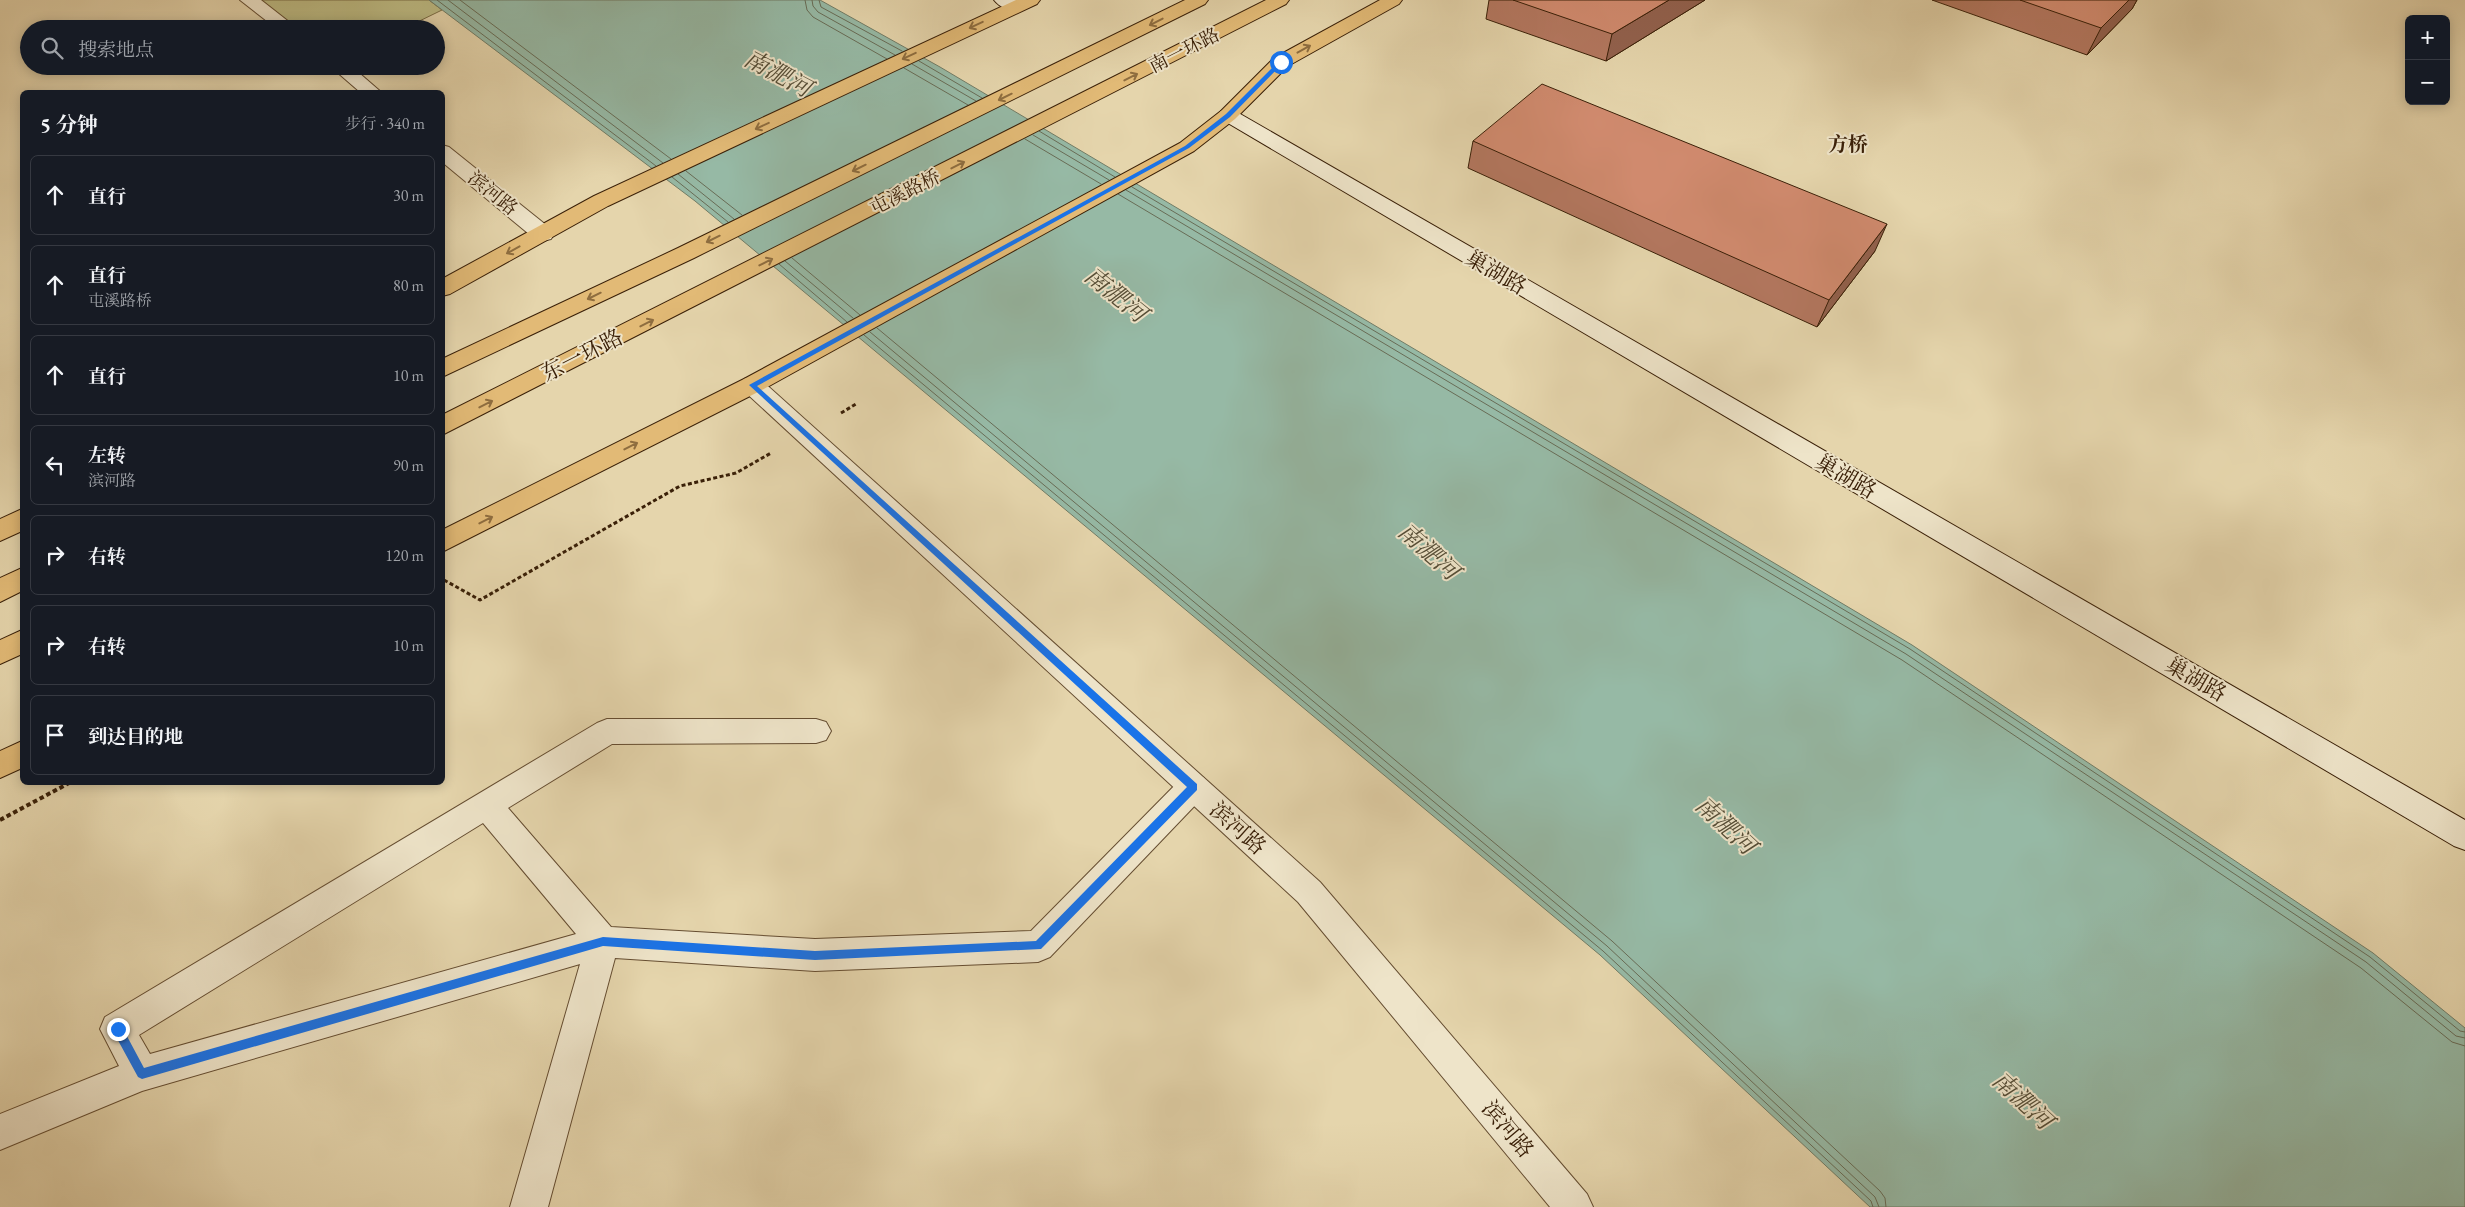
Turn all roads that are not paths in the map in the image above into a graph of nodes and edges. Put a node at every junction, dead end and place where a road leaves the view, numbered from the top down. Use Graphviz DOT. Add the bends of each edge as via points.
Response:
graph roads {
  1 [pos="249,0"];
  2 [pos="1199,0"];
  3 [pos="1280,0"];
  4 [pos="1393,0"];
  5 [pos="1016,2"];
  6 [pos="276,20"];
  7 [pos="350,75"];
  8 [pos="1049,75"];
  9 [pos="369,90"];
  10 [pos="1088,99"];
  11 [pos="1228,115"];
  12 [pos="445,153"];
  13 [pos="543,234"];
  14 [pos="686,253"];
  15 [pos="722,284"];
  16 [pos="445,287"];
  17 [pos="445,368"];
  18 [pos="752,385"];
  19 [pos="445,424"];
  20 [pos="20,520"];
  21 [pos="0,532"];
  22 [pos="445,540"];
  23 [pos="20,581"];
  24 [pos="0,592"];
  25 [pos="20,642"];
  26 [pos="0,652"];
  27 [pos="816,731"];
  28 [pos="20,755"];
  29 [pos="0,765"];
  30 [pos="1194,787"];
  31 [pos="488,805"];
  32 [pos="2465,836"];
  33 [pos="603,942"];
  34 [pos="142,1074"];
  35 [pos="0,1132"];
  36 [pos="529,1207"];
  37 [pos="1574,1207"];
  1 -- 6 [label="street"];
  2 -- 8 [label="main road, 南一环路, one-way"];
  10 -- 3 [label="main road, 南一环路, one-way"];
  11 -- 4 [label="main road, one-way" via="1281,62"];
  5 -- 13 [label="main road, one-way" via="953,36 601,201"];
  7 -- 9 [label="street"];
  8 -- 14 [label="main road, 屯溪路桥, one-way"];
  15 -- 10 [label="main road, 屯溪路桥, one-way"];
  11 -- 18 [label="main road" via="1187,147"];
  11 -- 32 [label="street, 巢湖路"];
  12 -- 13 [label="street, 滨河路"];
  13 -- 16 [label="main road, one-way"];
  14 -- 17 [label="main road, 东一环路, one-way"];
  19 -- 15 [label="main road, 东一环路, one-way"];
  22 -- 18 [label="main road, one-way"];
  18 -- 30 [label="street, 滨河路"];
  20 -- 21 [label="main road"];
  23 -- 24 [label="main road"];
  25 -- 26 [label="main road"];
  27 -- 31 [label="street" via="608,732"];
  28 -- 29 [label="main road"];
  30 -- 33 [label="street" via="1038,946 815,955"];
  30 -- 37 [label="street, 滨河路" via="1309,892"];
  31 -- 33 [label="street"];
  31 -- 34 [label="street" via="118,1029"];
  33 -- 34 [label="street"];
  33 -- 36 [label="street"];
  34 -- 35 [label="street"];
}
